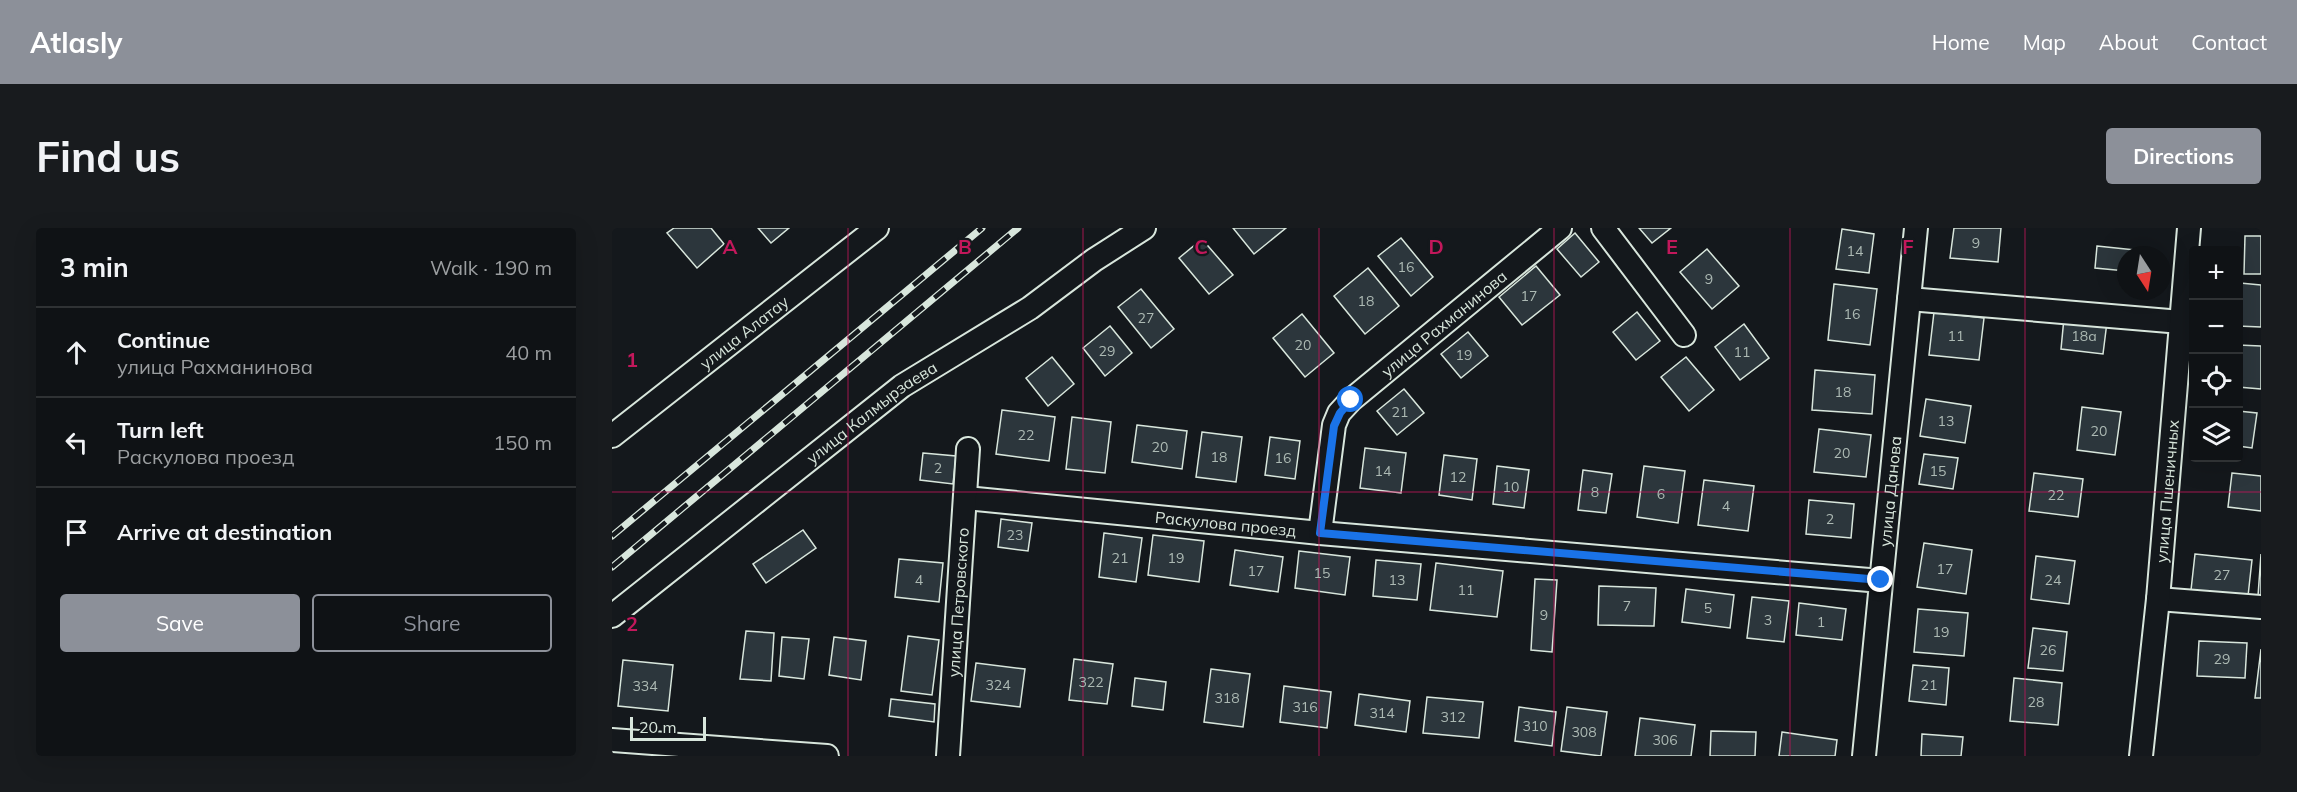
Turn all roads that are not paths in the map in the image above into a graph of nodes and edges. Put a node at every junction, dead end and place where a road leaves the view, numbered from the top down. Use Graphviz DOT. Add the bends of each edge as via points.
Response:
graph roads {
  1 [pos="877,228"];
  2 [pos="1144,228"];
  3 [pos="1560,228"];
  4 [pos="1604,228"];
  5 [pos="1916,228"];
  6 [pos="2189,228"];
  7 [pos="1909,299"];
  8 [pos="2181,322"];
  9 [pos="1684,335"];
  10 [pos="612,436"];
  11 [pos="968,448"];
  12 [pos="966,498"];
  13 [pos="1320,533"];
  14 [pos="1881,580"];
  15 [pos="2158,599"];
  16 [pos="2261,607"];
  17 [pos="612,616"];
  18 [pos="612,740"];
  19 [pos="827,756"];
  20 [pos="948,756"];
  21 [pos="1864,756"];
  22 [pos="2141,756"];
  1 -- 10 [label="street, улица Алатау"];
  2 -- 17 [label="street, улица Калмырзаева" via="1030,308 902,386"];
  3 -- 13 [label="street, улица Рахманинова" via="1340,413 1334,426"];
  4 -- 9 [label="street"];
  5 -- 7 [label="street, улица Данова"];
  6 -- 8 [label="street, улица Пшеничных"];
  7 -- 8 [label="street"];
  7 -- 14 [label="street, улица Данова"];
  8 -- 15 [label="street, улица Пшеничных"];
  11 -- 12 [label="street, улица Петровского"];
  12 -- 13 [label="street, Раскулова проезд"];
  12 -- 20 [label="street, улица Петровского"];
  13 -- 14 [label="street, Раскулова проезд"];
  14 -- 21 [label="street, улица Данова"];
  15 -- 16 [label="street"];
  15 -- 22 [label="street, улица Пшеничных"];
  18 -- 19 [label="street"];
}
